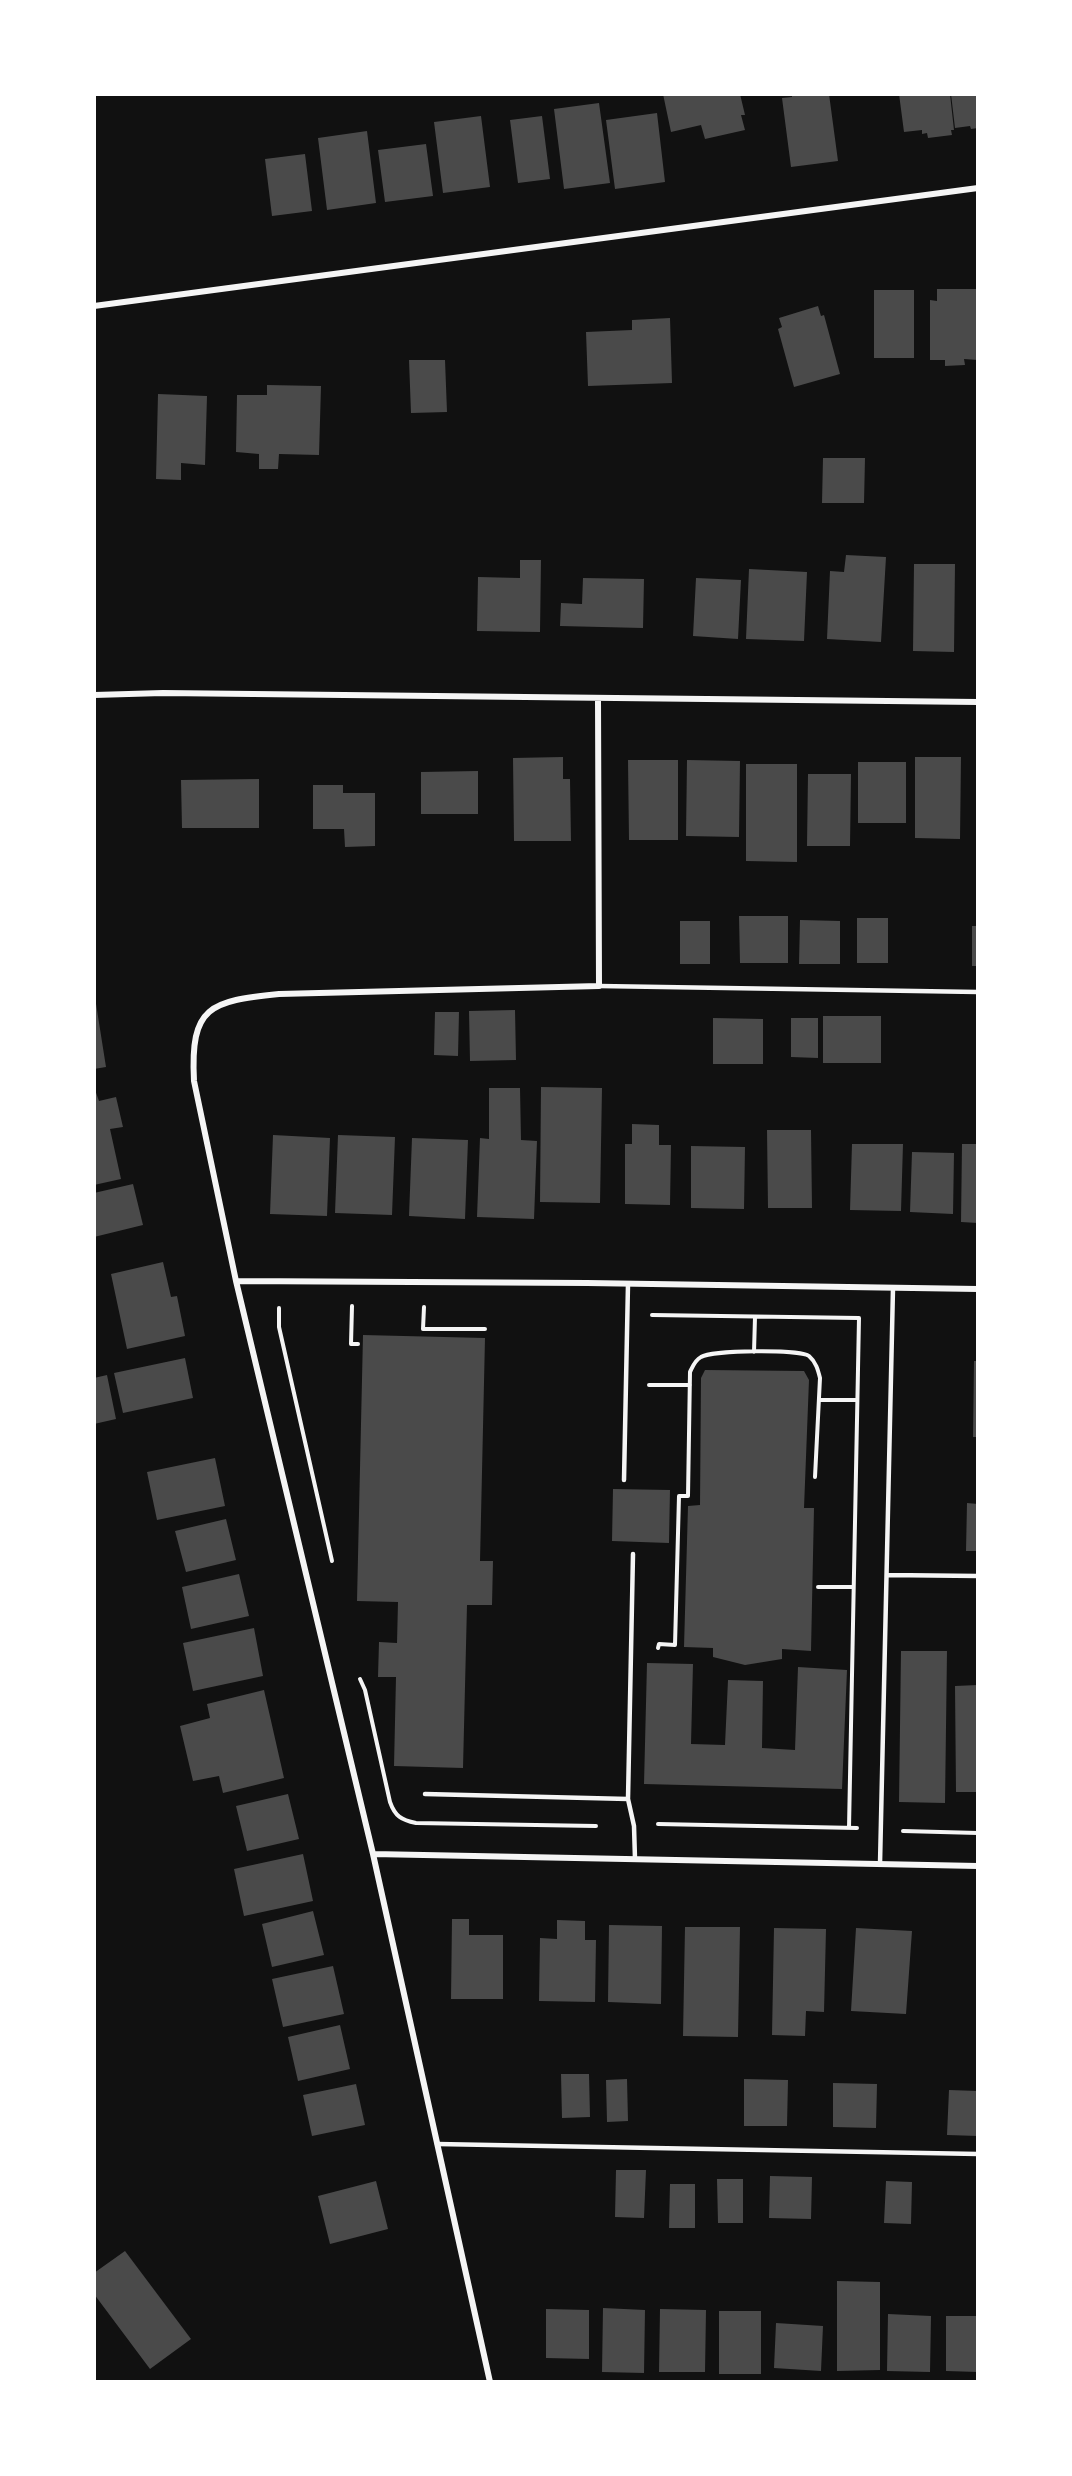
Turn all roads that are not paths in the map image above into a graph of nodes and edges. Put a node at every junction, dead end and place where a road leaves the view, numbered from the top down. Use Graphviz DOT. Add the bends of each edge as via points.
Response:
graph roads {
  1 [pos="978,188"];
  2 [pos="94,306"];
  3 [pos="94,695"];
  4 [pos="598,698"];
  5 [pos="978,702"];
  6 [pos="599,986"];
  7 [pos="978,992"];
  8 [pos="236,1281"];
  9 [pos="628,1284"];
  10 [pos="893,1288"];
  11 [pos="978,1289"];
  12 [pos="624,1480"];
  13 [pos="633,1554"];
  14 [pos="887,1575"];
  15 [pos="978,1576"];
  16 [pos="425,1794"];
  17 [pos="628,1799"];
  18 [pos="373,1854"];
  19 [pos="635,1859"];
  20 [pos="880,1864"];
  21 [pos="978,1866"];
  22 [pos="438,2144"];
  23 [pos="978,2154"];
  24 [pos="490,2382"];
  1 -- 2 [label="street"];
  3 -- 4 [label="street"];
  4 -- 5 [label="street"];
  4 -- 6 [label="street"];
  6 -- 7 [label="lane"];
  6 -- 8 [label="street" via="279,994 236,998 213,1008 200,1022 195,1035 194,1081"];
  8 -- 9 [label="street"];
  8 -- 18 [label="street"];
  9 -- 10 [label="street"];
  9 -- 12 [label="lane"];
  10 -- 11 [label="street"];
  10 -- 14 [label="lane"];
  13 -- 17 [label="lane"];
  14 -- 15 [label="lane"];
  14 -- 20 [label="lane"];
  16 -- 17 [label="lane"];
  17 -- 19 [label="lane"];
  18 -- 19 [label="street"];
  18 -- 22 [label="street"];
  19 -- 20 [label="street"];
  20 -- 21 [label="street"];
  22 -- 23 [label="lane"];
  22 -- 24 [label="street"];
}
